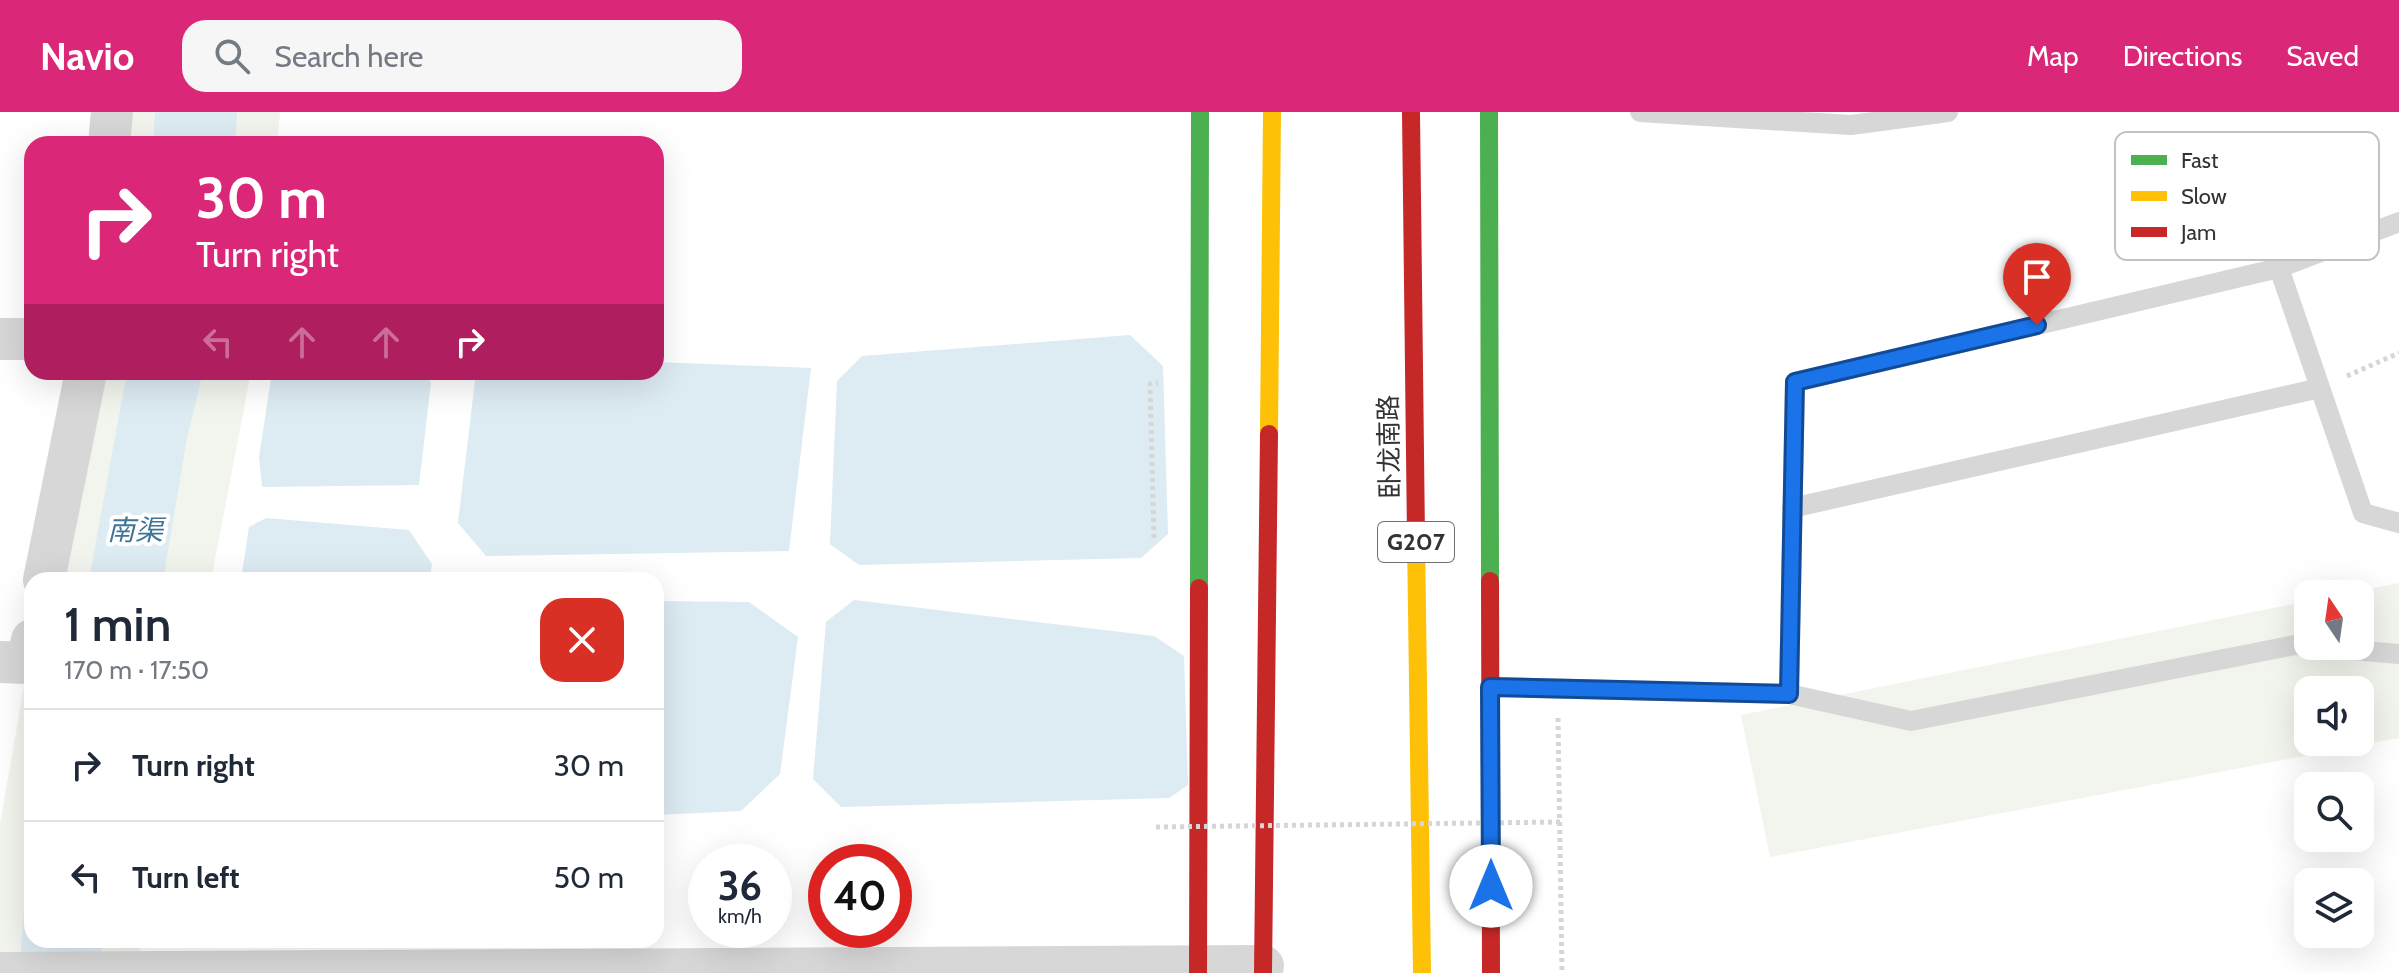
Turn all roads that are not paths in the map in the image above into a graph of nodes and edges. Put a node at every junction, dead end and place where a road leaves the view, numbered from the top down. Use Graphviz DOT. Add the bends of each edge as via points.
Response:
graph roads {
  1 [pos="112,112"];
  2 [pos="1200,112"];
  3 [pos="1272,112"];
  4 [pos="1411,112"];
  5 [pos="1489,112"];
  6 [pos="1640,112"];
  7 [pos="1948,112"];
  8 [pos="110,136"];
  9 [pos="2399,222"];
  10 [pos="2379,230"];
  11 [pos="2300,260"];
  12 [pos="2279,268"];
  13 [pos="0,339"];
  14 [pos="24,339"];
  15 [pos="84,380"];
  16 [pos="2320,388"];
  17 [pos="1792,508"];
  18 [pos="2399,523"];
  19 [pos="46,572"];
  20 [pos="2399,654"];
  21 [pos="0,662"];
  22 [pos="24,663"];
  23 [pos="1490,687"];
  24 [pos="1789,694"];
  25 [pos="1263,969"];
  26 [pos="1198,970"];
  27 [pos="136,972"];
  28 [pos="0,973"];
  29 [pos="1422,973"];
  30 [pos="1491,973"];
  1 -- 8 [label="street"];
  2 -- 26 [label="main road"];
  3 -- 25 [label="main road"];
  4 -- 29 [label="main road, 卧龙南路 / G207"];
  5 -- 23 [label="main road"];
  6 -- 7 [label="lane" via="1851,125"];
  9 -- 10 [label="lane"];
  11 -- 12 [label="lane"];
  12 -- 16 [label="lane"];
  12 -- 17 [label="lane" via="1795,382"];
  13 -- 14 [label="street"];
  15 -- 19 [label="street"];
  16 -- 17 [label="lane"];
  16 -- 18 [label="lane" via="2363,513"];
  17 -- 24 [label="lane"];
  20 -- 24 [label="lane" via="2295,645 1911,721"];
  21 -- 22 [label="street"];
  23 -- 24 [label="lane"];
  23 -- 30 [label="main road"];
  25 -- 26 [label="street"];
  26 -- 27 [label="street"];
  27 -- 28 [label="street"];
}
